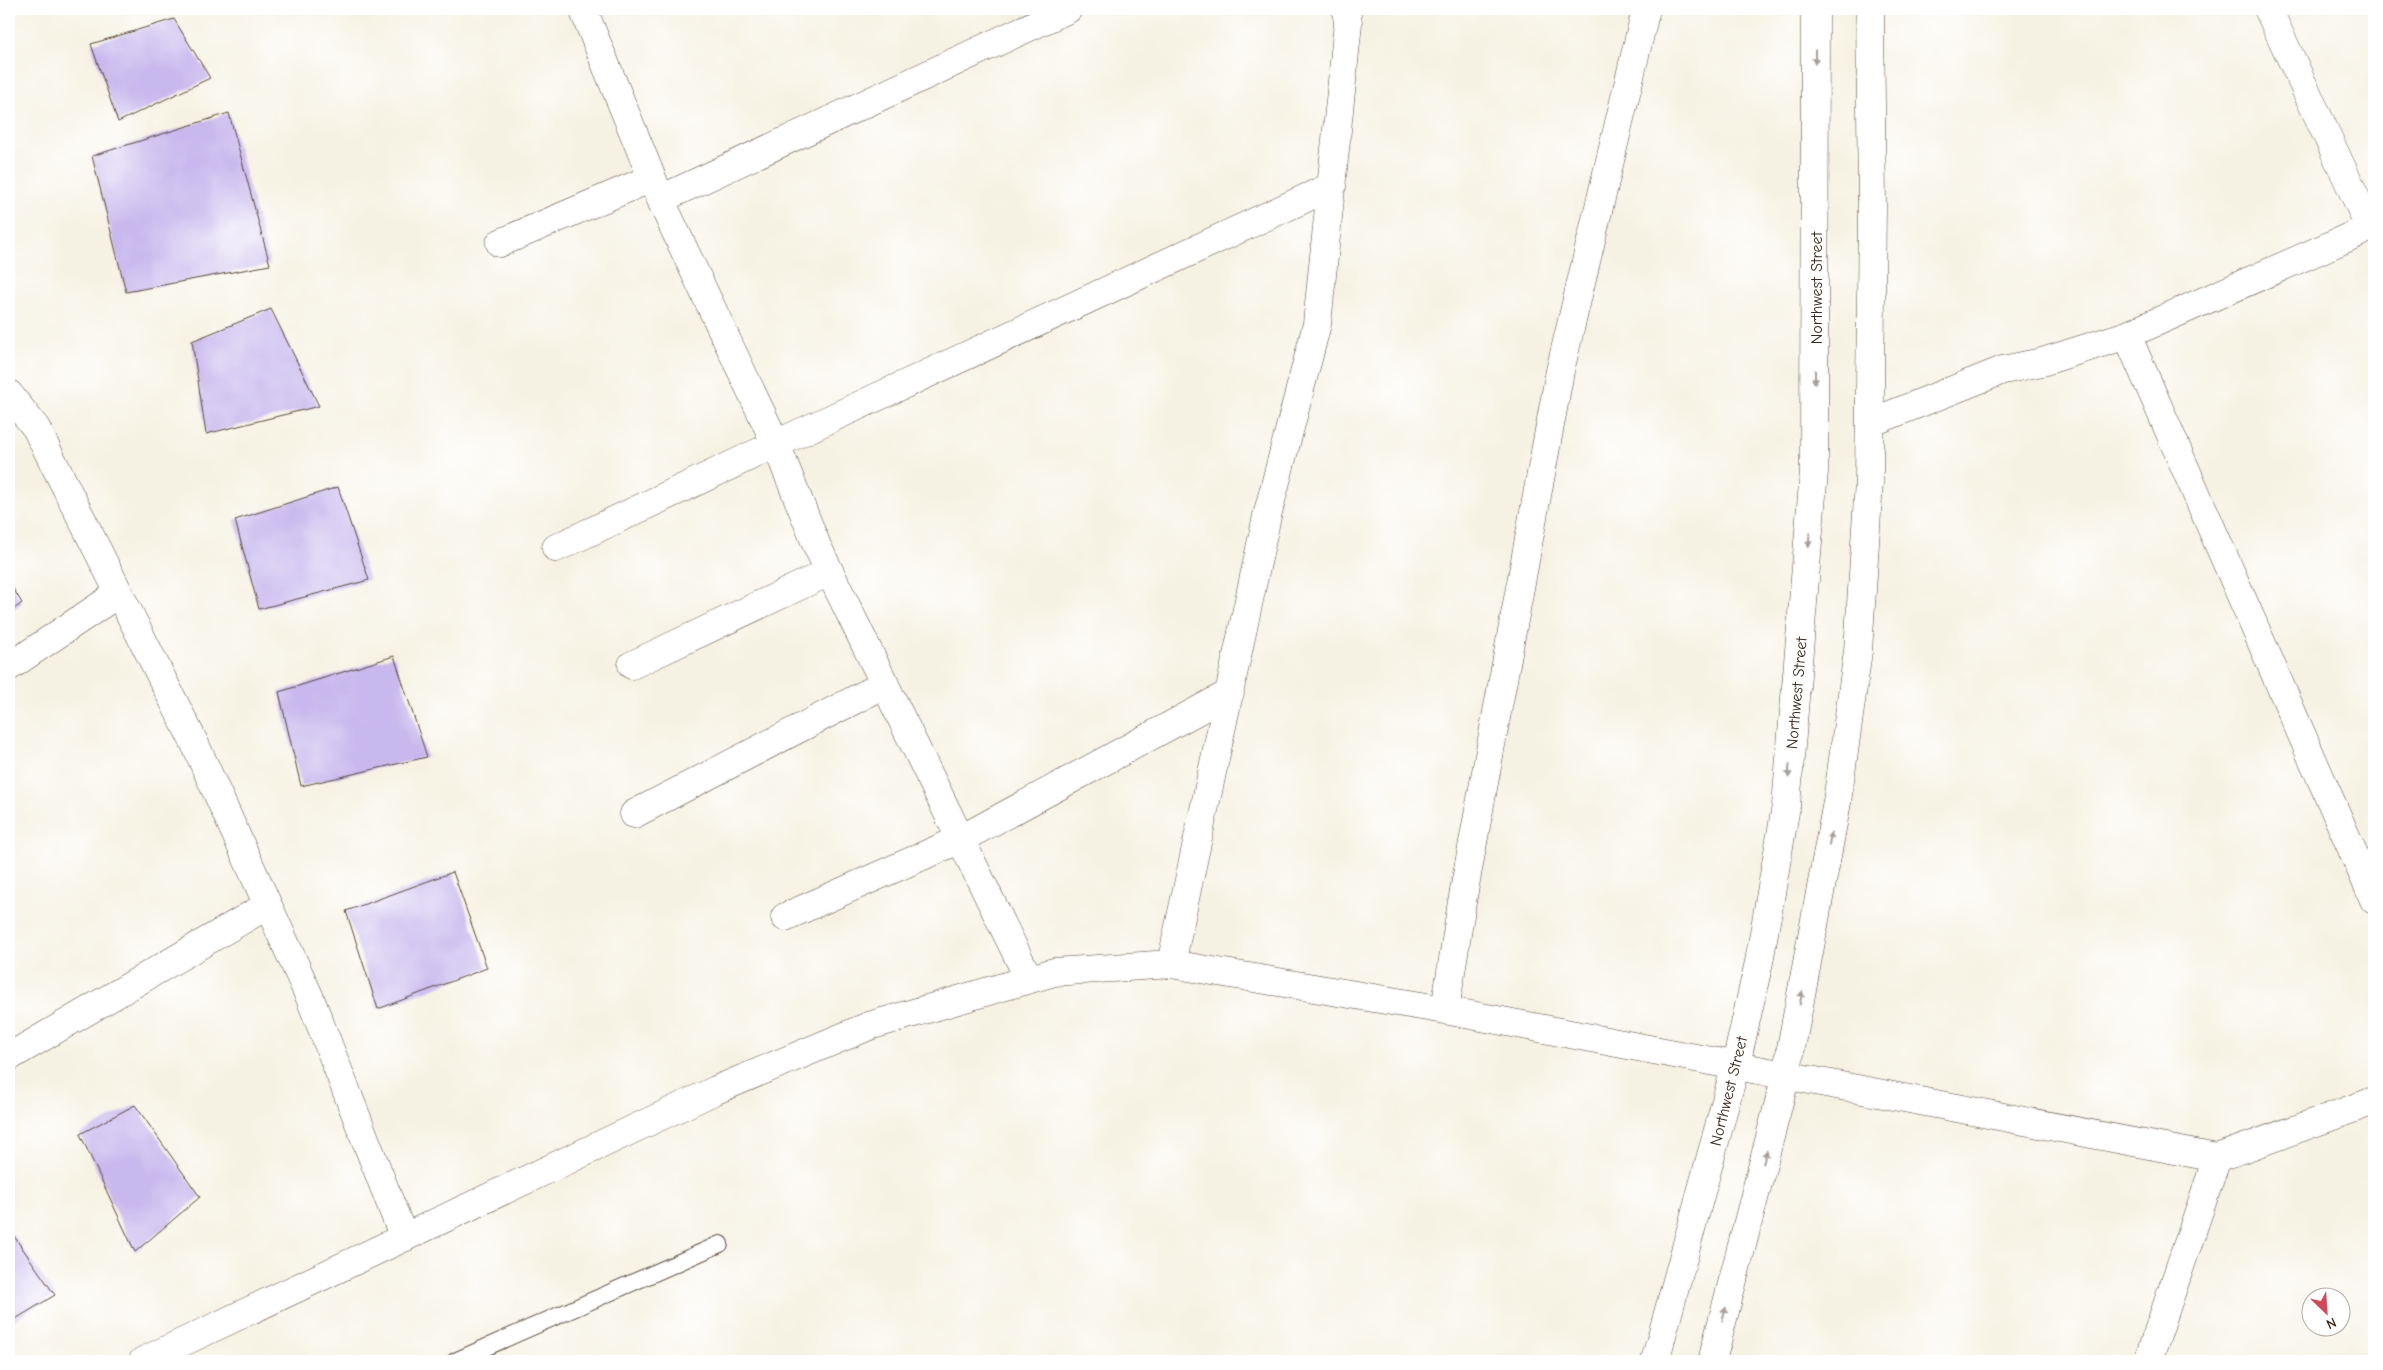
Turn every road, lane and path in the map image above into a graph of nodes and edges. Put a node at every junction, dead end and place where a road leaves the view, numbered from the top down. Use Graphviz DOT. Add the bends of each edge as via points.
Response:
graph roads {
  1 [pos="583,9"];
  2 [pos="1068,9"];
  3 [pos="1346,9"];
  4 [pos="1646,9"];
  5 [pos="1814,9"];
  6 [pos="1870,9"];
  7 [pos="2268,9"];
  8 [pos="1332,186"];
  9 [pos="656,188"];
  10 [pos="2372,227"];
  11 [pos="500,243"];
  12 [pos="2127,335"];
  13 [pos="9,394"];
  14 [pos="1870,422"];
  15 [pos="776,444"];
  16 [pos="556,548"];
  17 [pos="829,572"];
  18 [pos="120,593"];
  19 [pos="632,665"];
  20 [pos="9,667"];
  21 [pos="885,684"];
  22 [pos="1230,693"];
  23 [pos="634,814"];
  24 [pos="961,838"];
  25 [pos="2374,900"];
  26 [pos="268,905"];
  27 [pos="785,917"];
  28 [pos="1171,964"];
  29 [pos="1029,979"];
  30 [pos="1445,1010"];
  31 [pos="9,1057"];
  32 [pos="1736,1064"];
  33 [pos="1786,1075"];
  34 [pos="2374,1101"];
  35 [pos="2217,1158"];
  36 [pos="404,1238"];
  37 [pos="720,1244"];
  38 [pos="143,1361"];
  39 [pos="455,1361"];
  40 [pos="1655,1361"];
  41 [pos="1712,1361"];
  42 [pos="2148,1361"];
  1 -- 9 [label="street"];
  2 -- 9 [label="street"];
  3 -- 8 [label="street" via="1348,24"];
  4 -- 30 [label="street" via="1560,371"];
  5 -- 32 [label="street, Northwest Street, one-way" via="1814,471 1786,806 1759,962"];
  6 -- 14 [label="street"];
  7 -- 10 [label="street"];
  8 -- 15 [label="street"];
  8 -- 22 [label="street" via="1317,324 1267,516"];
  9 -- 11 [label="street"];
  9 -- 15 [label="street"];
  10 -- 12 [label="street"];
  12 -- 14 [label="street" via="2042,362 2003,370"];
  12 -- 25 [label="street"];
  13 -- 18 [label="street" via="36,428"];
  33 -- 14 [label="street, one-way" via="1836,802 1858,651"];
  15 -- 16 [label="street"];
  15 -- 17 [label="street"];
  17 -- 19 [label="street"];
  17 -- 21 [label="street"];
  18 -- 20 [label="street"];
  18 -- 26 [label="street" via="194,742"];
  21 -- 23 [label="street"];
  21 -- 24 [label="street"];
  22 -- 24 [label="street"];
  22 -- 28 [label="street"];
  24 -- 27 [label="street"];
  24 -- 29 [label="street"];
  26 -- 31 [label="street"];
  26 -- 36 [label="street" via="310,998"];
  28 -- 29 [label="street" via="1054,972"];
  28 -- 30 [label="street"];
  29 -- 36 [label="street" via="869,1026 716,1090"];
  30 -- 32 [label="street"];
  32 -- 33 [label="street"];
  32 -- 40 [label="street, Northwest Street"];
  33 -- 35 [label="street"];
  41 -- 33 [label="street, one-way"];
  34 -- 35 [label="street"];
  35 -- 42 [label="street"];
  36 -- 38 [label="street"];
  37 -- 39 [label="lane"];
}
